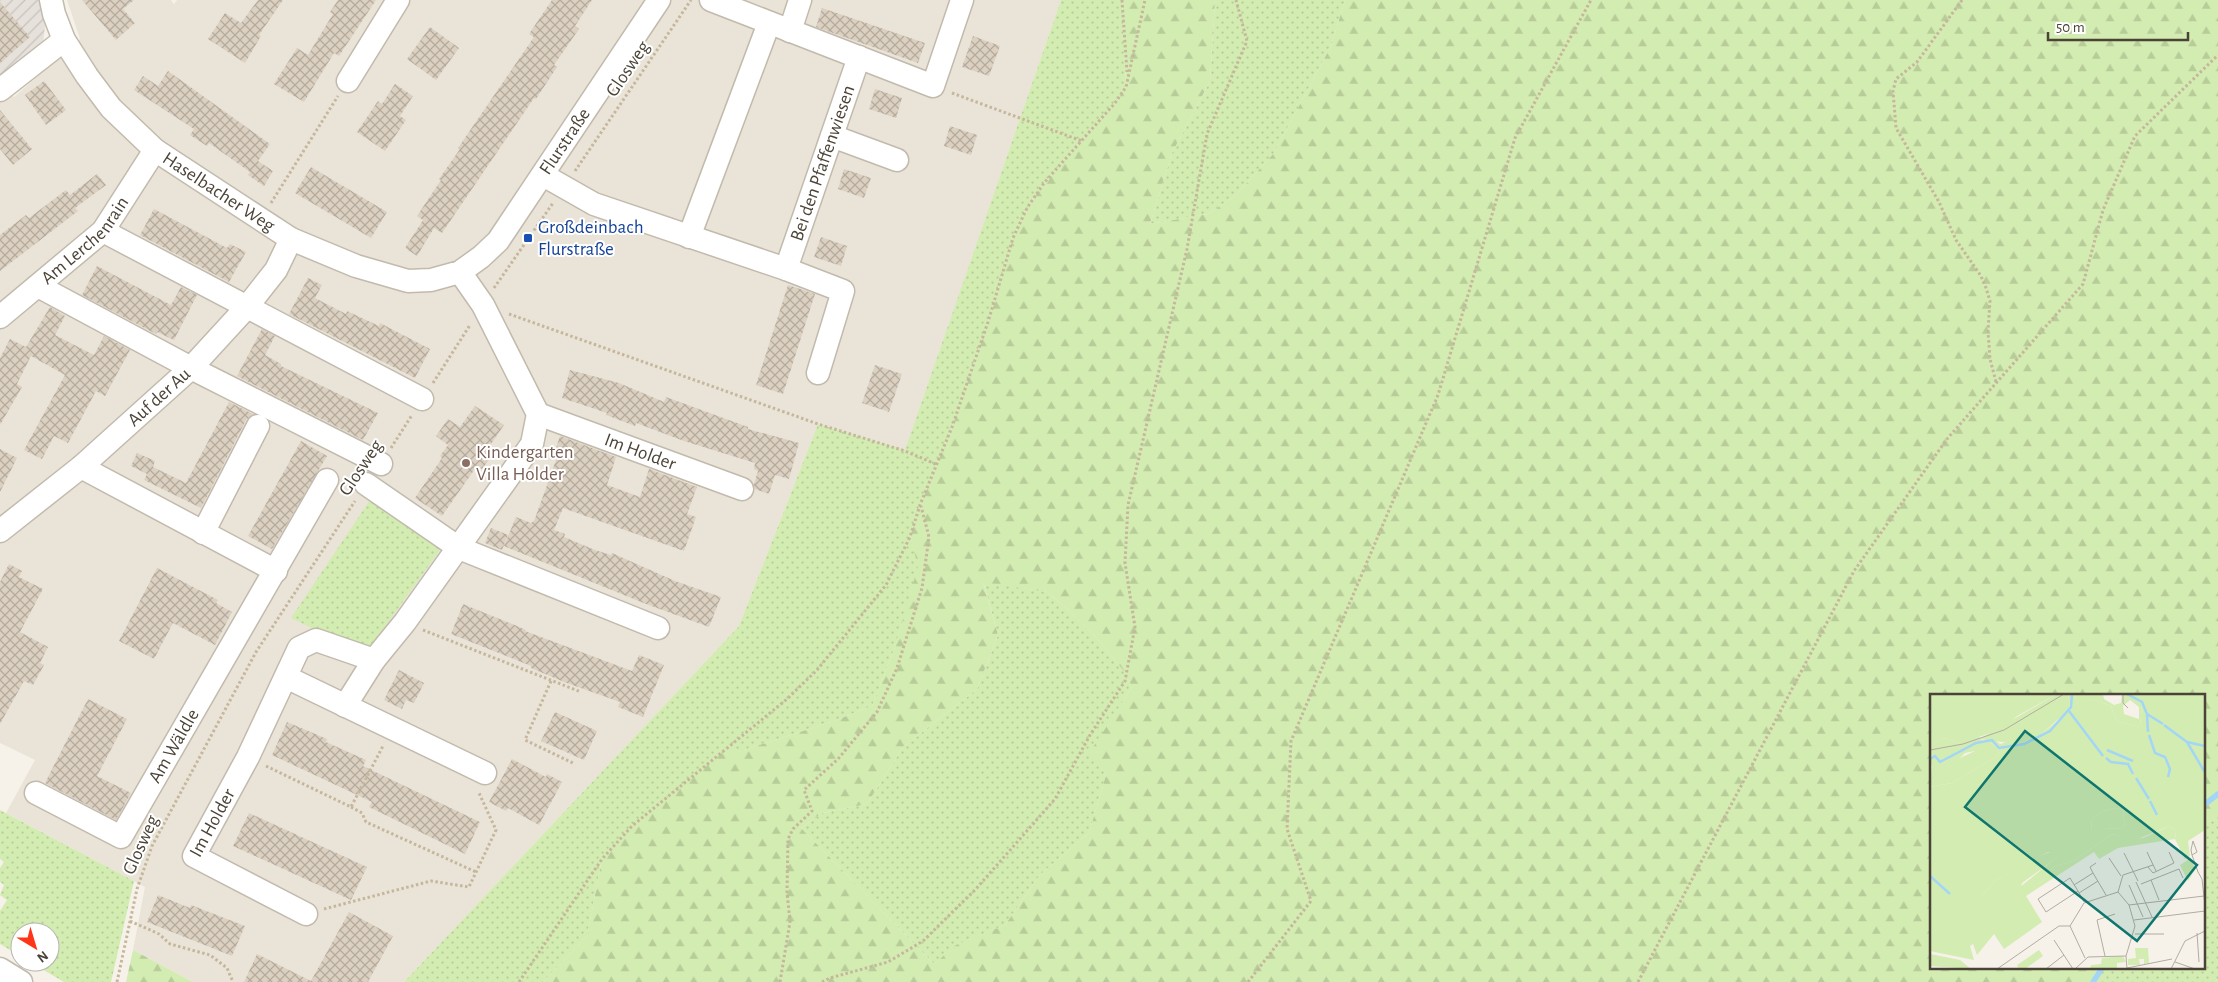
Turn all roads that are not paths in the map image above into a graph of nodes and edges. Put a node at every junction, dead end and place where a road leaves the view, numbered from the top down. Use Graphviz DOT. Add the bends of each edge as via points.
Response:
graph roads {
  1 [pos="51,0"];
  2 [pos="398,0"];
  3 [pos="659,0"];
  4 [pos="711,0"];
  5 [pos="800,0"];
  6 [pos="962,0"];
  7 [pos="780,27"];
  8 [pos="64,40"];
  9 [pos="859,57"];
  10 [pos="348,81"];
  11 [pos="0,90"];
  12 [pos="832,136"];
  13 [pos="155,150"];
  14 [pos="898,160"];
  15 [pos="542,175"];
  16 [pos="103,231"];
  17 [pos="689,237"];
  18 [pos="291,239"];
  19 [pos="786,269"];
  20 [pos="460,272"];
  21 [pos="38,286"];
  22 [pos="246,308"];
  23 [pos="0,317"];
  24 [pos="191,368"];
  25 [pos="818,374"];
  26 [pos="422,399"];
  27 [pos="538,414"];
  28 [pos="258,426"];
  29 [pos="381,464"];
  30 [pos="80,467"];
  31 [pos="326,480"];
  32 [pos="366,484"];
  33 [pos="742,489"];
  34 [pos="0,531"];
  35 [pos="203,533"];
  36 [pos="459,548"];
  37 [pos="276,571"];
  38 [pos="658,628"];
  39 [pos="374,660"];
  40 [pos="286,677"];
  41 [pos="345,706"];
  42 [pos="479,781"];
  43 [pos="36,793"];
  44 [pos="306,914"];
  45 [pos="0,969"];
  46 [pos="21,982"];
  1 -- 8 [label="street, Haselbacher Weg"];
  2 -- 10 [label="street"];
  3 -- 15 [label="street, Flurstraße"];
  4 -- 7 [label="street"];
  5 -- 7 [label="street"];
  6 -- 9 [label="street" via="933,86"];
  7 -- 9 [label="street"];
  7 -- 17 [label="street"];
  8 -- 11 [label="street"];
  8 -- 13 [label="street, Haselbacher Weg" via="112,108"];
  9 -- 12 [label="street, Bei den Pfaffenwiesen"];
  12 -- 14 [label="street"];
  12 -- 19 [label="street, Bei den Pfaffenwiesen"];
  13 -- 16 [label="street, Am Lerchenrain"];
  13 -- 18 [label="street, Haselbacher Weg"];
  15 -- 17 [label="street" via="594,204"];
  15 -- 20 [label="street, Flurstraße" via="498,241"];
  16 -- 21 [label="street, Am Lerchenrain"];
  16 -- 22 [label="street"];
  17 -- 19 [label="street"];
  18 -- 20 [label="street, Haselbacher Weg" via="356,266 408,281 431,280"];
  18 -- 22 [label="street, Auf der Au" via="276,270"];
  19 -- 25 [label="street" via="843,292"];
  20 -- 27 [label="street" via="483,305"];
  21 -- 23 [label="street, Am Lerchenrain"];
  21 -- 24 [label="street"];
  22 -- 24 [label="street, Auf der Au"];
  22 -- 26 [label="street"];
  24 -- 29 [label="street"];
  24 -- 30 [label="street, Auf der Au"];
  27 -- 33 [label="street, Im Holder"];
  27 -- 36 [label="street" via="532,444"];
  28 -- 35 [label="street"];
  30 -- 34 [label="street, Auf der Au"];
  30 -- 35 [label="street"];
  31 -- 37 [label="street, Am Wäldle"];
  32 -- 36 [label="street"];
  35 -- 37 [label="street"];
  36 -- 38 [label="street"];
  36 -- 39 [label="street"];
  37 -- 43 [label="street, Am Wäldle" via="121,837"];
  39 -- 40 [label="street, Im Holder" via="316,640 300,648"];
  39 -- 41 [label="street"];
  40 -- 41 [label="street"];
  40 -- 44 [label="street, Im Holder" via="194,856"];
  41 -- 42 [label="street" via="392,729"];
  45 -- 46 [label="street"];
}
